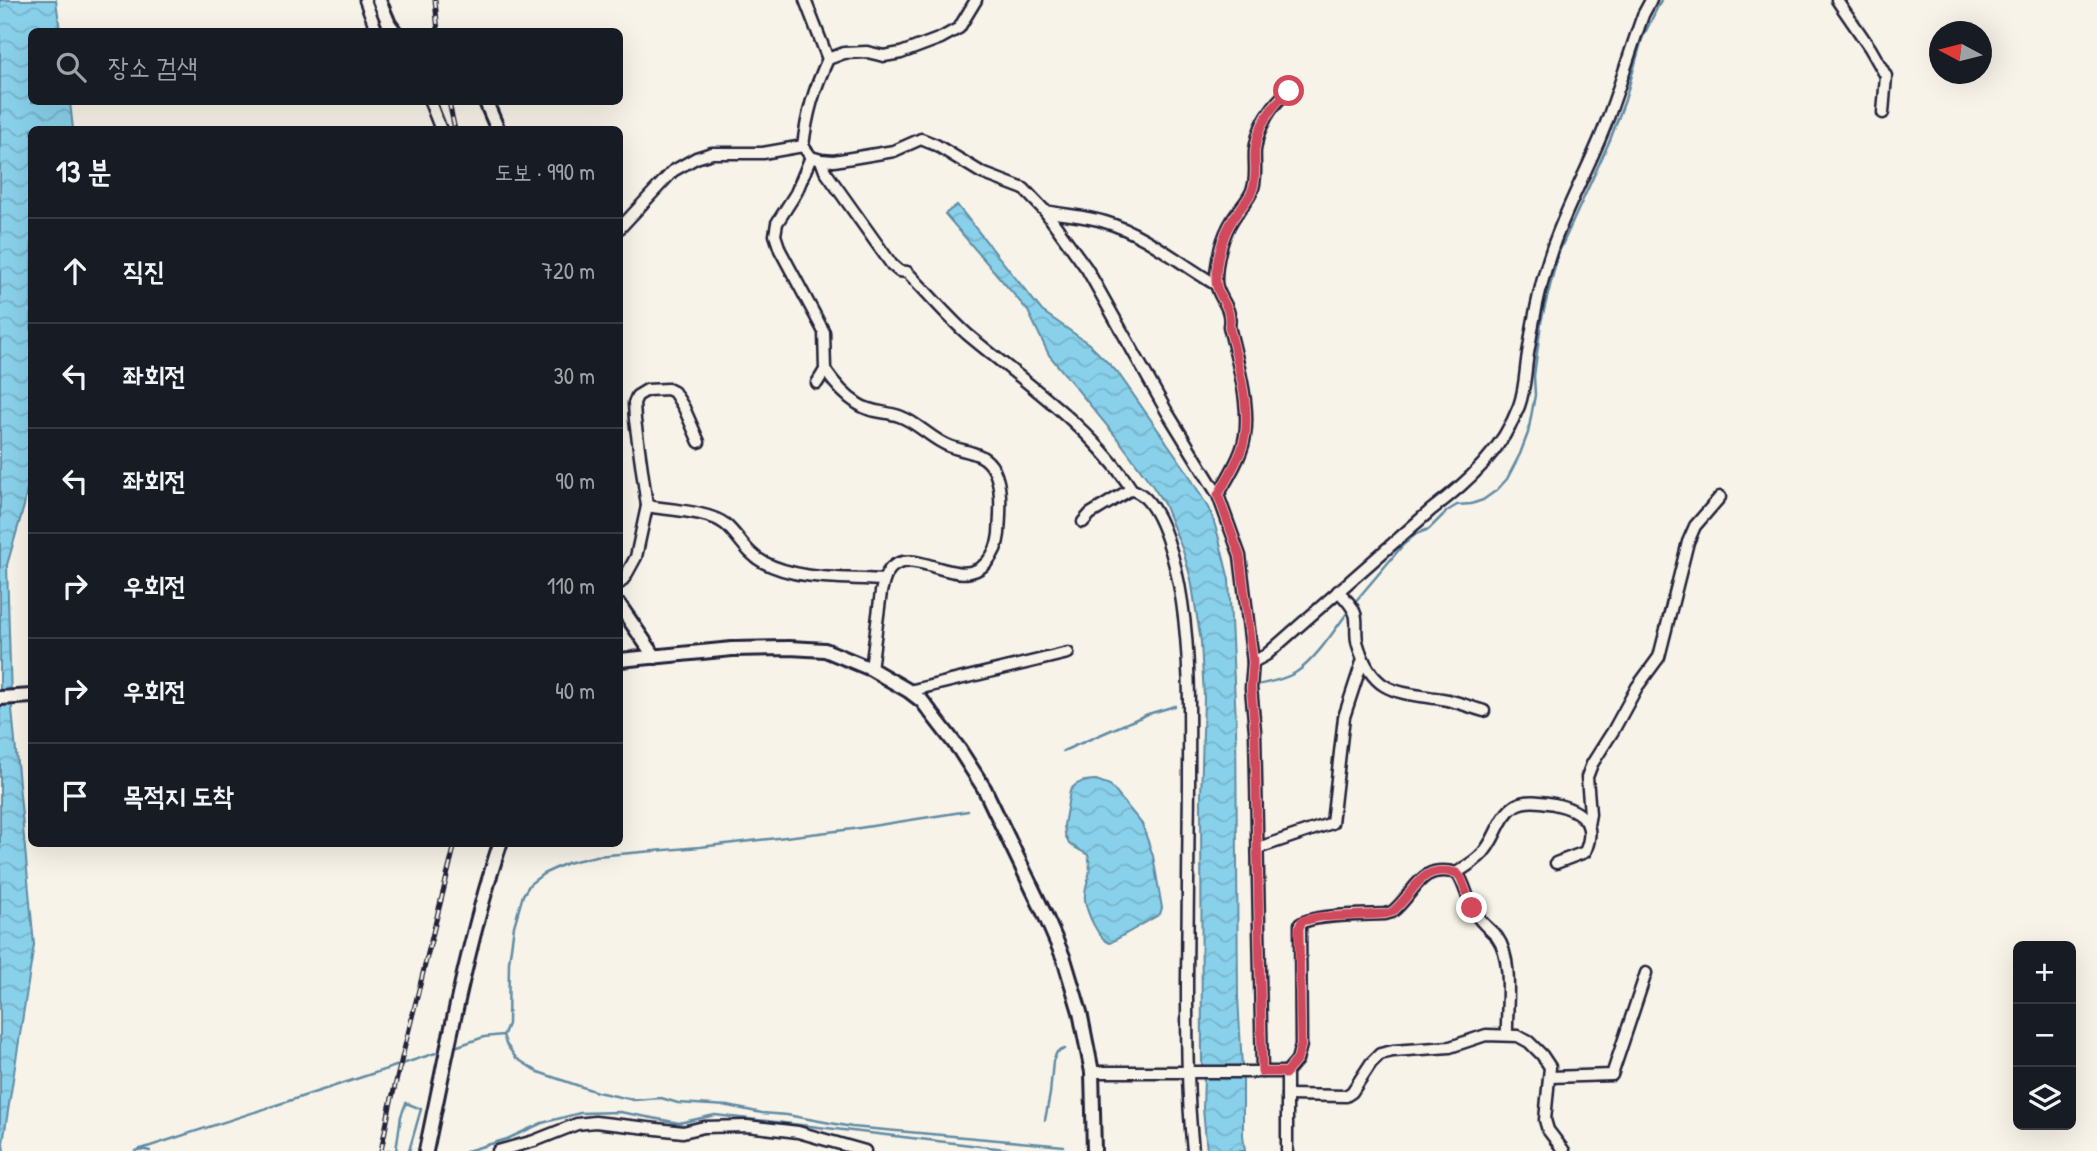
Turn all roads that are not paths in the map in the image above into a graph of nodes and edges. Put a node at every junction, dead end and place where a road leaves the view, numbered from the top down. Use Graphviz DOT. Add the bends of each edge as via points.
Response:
graph roads {
  1 [pos="805,0"];
  2 [pos="976,0"];
  3 [pos="1651,0"];
  4 [pos="1837,0"];
  5 [pos="373,4"];
  6 [pos="376,28"];
  7 [pos="392,28"];
  8 [pos="828,59"];
  9 [pos="1289,91"];
  10 [pos="431,105"];
  11 [pos="487,105"];
  12 [pos="1883,113"];
  13 [pos="439,126"];
  14 [pos="496,126"];
  15 [pos="803,146"];
  16 [pos="816,159"];
  17 [pos="1045,211"];
  18 [pos="623,225"];
  19 [pos="1216,284"];
  20 [pos="825,370"];
  21 [pos="817,383"];
  22 [pos="699,442"];
  23 [pos="1132,490"];
  24 [pos="1218,495"];
  25 [pos="1720,497"];
  26 [pos="647,506"];
  27 [pos="1083,522"];
  28 [pos="623,579"];
  29 [pos="884,580"];
  30 [pos="1338,591"];
  31 [pos="623,610"];
  32 [pos="1068,653"];
  33 [pos="655,657"];
  34 [pos="1363,659"];
  35 [pos="623,660"];
  36 [pos="1253,662"];
  37 [pos="870,669"];
  38 [pos="909,691"];
  39 [pos="28,696"];
  40 [pos="0,698"];
  41 [pos="1484,711"];
  42 [pos="1588,825"];
  43 [pos="499,847"];
  44 [pos="1258,848"];
  45 [pos="1556,863"];
  46 [pos="1457,873"];
  47 [pos="1646,973"];
  48 [pos="1507,1035"];
  49 [pos="1092,1072"];
  50 [pos="1191,1072"];
  51 [pos="1262,1072"];
  52 [pos="1285,1074"];
  53 [pos="1550,1077"];
  54 [pos="1287,1095"];
  55 [pos="426,1151"];
  56 [pos="498,1151"];
  57 [pos="866,1151"];
  58 [pos="1094,1151"];
  59 [pos="1193,1151"];
  60 [pos="1287,1151"];
  61 [pos="1564,1151"];
  1 -- 8 [label="street"];
  2 -- 8 [label="street" via="959,29 941,38 901,53 844,53"];
  3 -- 30 [label="street" via="1603,131 1552,249 1528,349 1525,384 1504,435 1474,475"];
  4 -- 12 [label="street" via="1886,76"];
  5 -- 6 [label="street"];
  5 -- 7 [label="main road"];
  8 -- 15 [label="street" via="814,90"];
  9 -- 19 [label="street" via="1275,103 1262,125 1255,149 1253,189 1223,239"];
  10 -- 13 [label="street"];
  11 -- 14 [label="main road"];
  15 -- 16 [label="street"];
  15 -- 18 [label="street" via="696,158 673,171"];
  16 -- 17 [label="street" via="875,156 921,139 982,173 1024,189"];
  16 -- 20 [label="street" via="777,223 775,235 824,332"];
  16 -- 23 [label="street" via="892,265 907,272 967,334 1088,437"];
  17 -- 19 [label="street" via="1105,222 1134,234"];
  17 -- 24 [label="street" via="1087,269"];
  19 -- 24 [label="street" via="1231,317 1246,430 1242,450"];
  20 -- 21 [label="street"];
  20 -- 29 [label="street" via="856,403 900,416 950,447 976,453 994,471 1000,495 998,544 980,570 957,573 907,562 891,568"];
  22 -- 26 [label="street" via="674,392 648,390 637,396 635,420"];
  23 -- 27 [label="street"];
  23 -- 50 [label="street" via="1152,506 1165,533 1182,604 1188,686"];
  24 -- 36 [label="street" via="1240,556"];
  25 -- 42 [label="street" via="1695,526 1688,542 1659,657 1592,764 1587,777"];
  26 -- 28 [label="street" via="636,557"];
  26 -- 29 [label="street" via="712,517 725,524 751,555 776,568 824,577"];
  29 -- 37 [label="street"];
  30 -- 34 [label="street" via="1356,616 1356,638"];
  30 -- 36 [label="street"];
  31 -- 33 [label="main road"];
  32 -- 38 [label="street"];
  33 -- 35 [label="main road"];
  33 -- 37 [label="main road" via="732,649 809,649 825,650"];
  34 -- 41 [label="street" via="1388,689"];
  34 -- 44 [label="street" via="1346,706 1332,823"];
  36 -- 44 [label="street"];
  37 -- 38 [label="main road"];
  38 -- 49 [label="main road" via="960,749 996,811 1064,959"];
  39 -- 40 [label="main road"];
  42 -- 45 [label="street" via="1585,852"];
  42 -- 46 [label="street" via="1572,809 1522,802 1503,818 1481,856"];
  43 -- 55 [label="main road" via="466,960"];
  44 -- 51 [label="street"];
  46 -- 48 [label="street" via="1476,915 1497,937 1505,956"];
  46 -- 52 [label="street" via="1438,870 1425,874 1396,909 1385,914 1302,921 1301,1045 1297,1060"];
  47 -- 53 [label="street" via="1612,1075"];
  48 -- 53 [label="street" via="1530,1042 1550,1067"];
  48 -- 54 [label="street" via="1380,1054 1346,1096"];
  49 -- 50 [label="street"];
  49 -- 58 [label="main road"];
  50 -- 51 [label="street"];
  50 -- 59 [label="street" via="1188,1107"];
  51 -- 52 [label="street"];
  52 -- 54 [label="street"];
  53 -- 61 [label="street" via="1545,1120"];
  54 -- 60 [label="street"];
  56 -- 57 [label="street" via="595,1122 682,1132 704,1126 747,1126 798,1132"];
}
